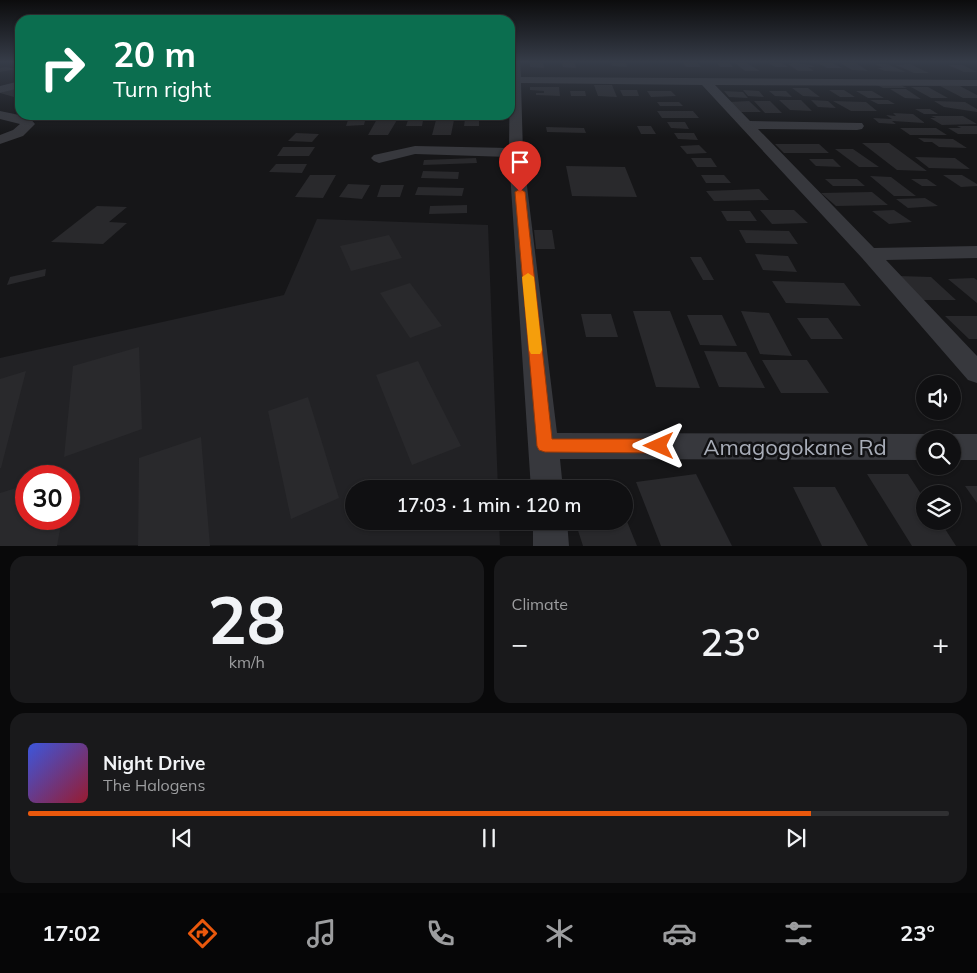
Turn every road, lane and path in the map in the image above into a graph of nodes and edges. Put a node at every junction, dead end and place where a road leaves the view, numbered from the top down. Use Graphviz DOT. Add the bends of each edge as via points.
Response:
graph roads {
  1 [pos="710,86"];
  2 [pos="0,115"];
  3 [pos="515,116"];
  4 [pos="15,118"];
  5 [pos="24,120"];
  6 [pos="746,125"];
  7 [pos="857,126"];
  8 [pos="0,140"];
  9 [pos="516,153"];
  10 [pos="380,158"];
  11 [pos="977,252"];
  12 [pos="869,254"];
  13 [pos="977,373"];
  14 [pos="545,446"];
  15 [pos="916,447"];
  16 [pos="961,447"];
  17 [pos="977,447"];
  18 [pos="547,480"];
  19 [pos="550,530"];
  20 [pos="551,546"];
  1 -- 6 [label="street"];
  2 -- 4 [label="street"];
  3 -- 9 [label="street"];
  5 -- 8 [label="street" via="28,124 18,133"];
  6 -- 7 [label="street"];
  6 -- 12 [label="street"];
  9 -- 10 [label="street" via="415,150"];
  9 -- 14 [label="street"];
  11 -- 12 [label="street"];
  12 -- 13 [label="street"];
  14 -- 15 [label="street, Amagogokane Rd"];
  14 -- 18 [label="street"];
  16 -- 17 [label="street"];
  19 -- 20 [label="street"];
}
